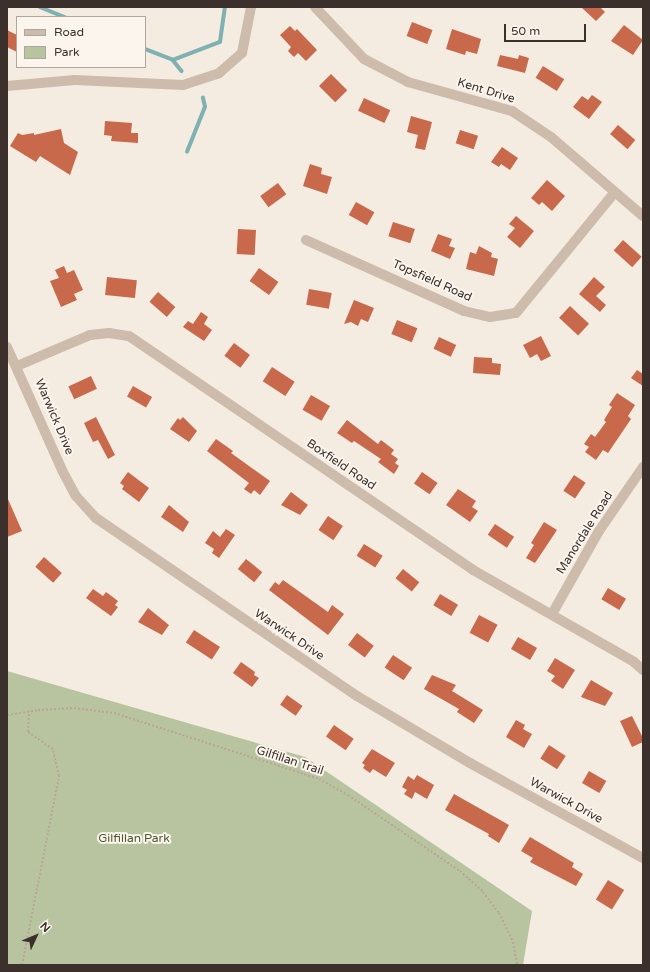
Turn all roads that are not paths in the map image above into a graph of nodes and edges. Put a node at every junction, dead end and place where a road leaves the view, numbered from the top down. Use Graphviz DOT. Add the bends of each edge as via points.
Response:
graph roads {
  1 [pos="251,7"];
  2 [pos="315,7"];
  3 [pos="7,86"];
  4 [pos="615,192"];
  5 [pos="643,216"];
  6 [pos="306,240"];
  7 [pos="7,347"];
  8 [pos="17,366"];
  9 [pos="643,467"];
  10 [pos="552,614"];
  11 [pos="643,670"];
  12 [pos="643,858"];
  1 -- 3 [label="street" via="242,53 219,73 183,85 75,80"];
  2 -- 4 [label="street, Kent Drive" via="364,59 408,82 512,111 551,137"];
  4 -- 5 [label="street, Kent Drive"];
  4 -- 6 [label="street, Topsfield Road" via="516,313 490,317 464,311"];
  7 -- 8 [label="street, Warwick Drive"];
  8 -- 10 [label="street, Boxfield Road" via="90,335 129,336 473,570"];
  8 -- 12 [label="street, Warwick Drive" via="63,472 76,496 96,518 357,696"];
  9 -- 10 [label="street, Manordale Road" via="599,531"];
  10 -- 11 [label="street, Boxfield Road" via="634,662"];
}
